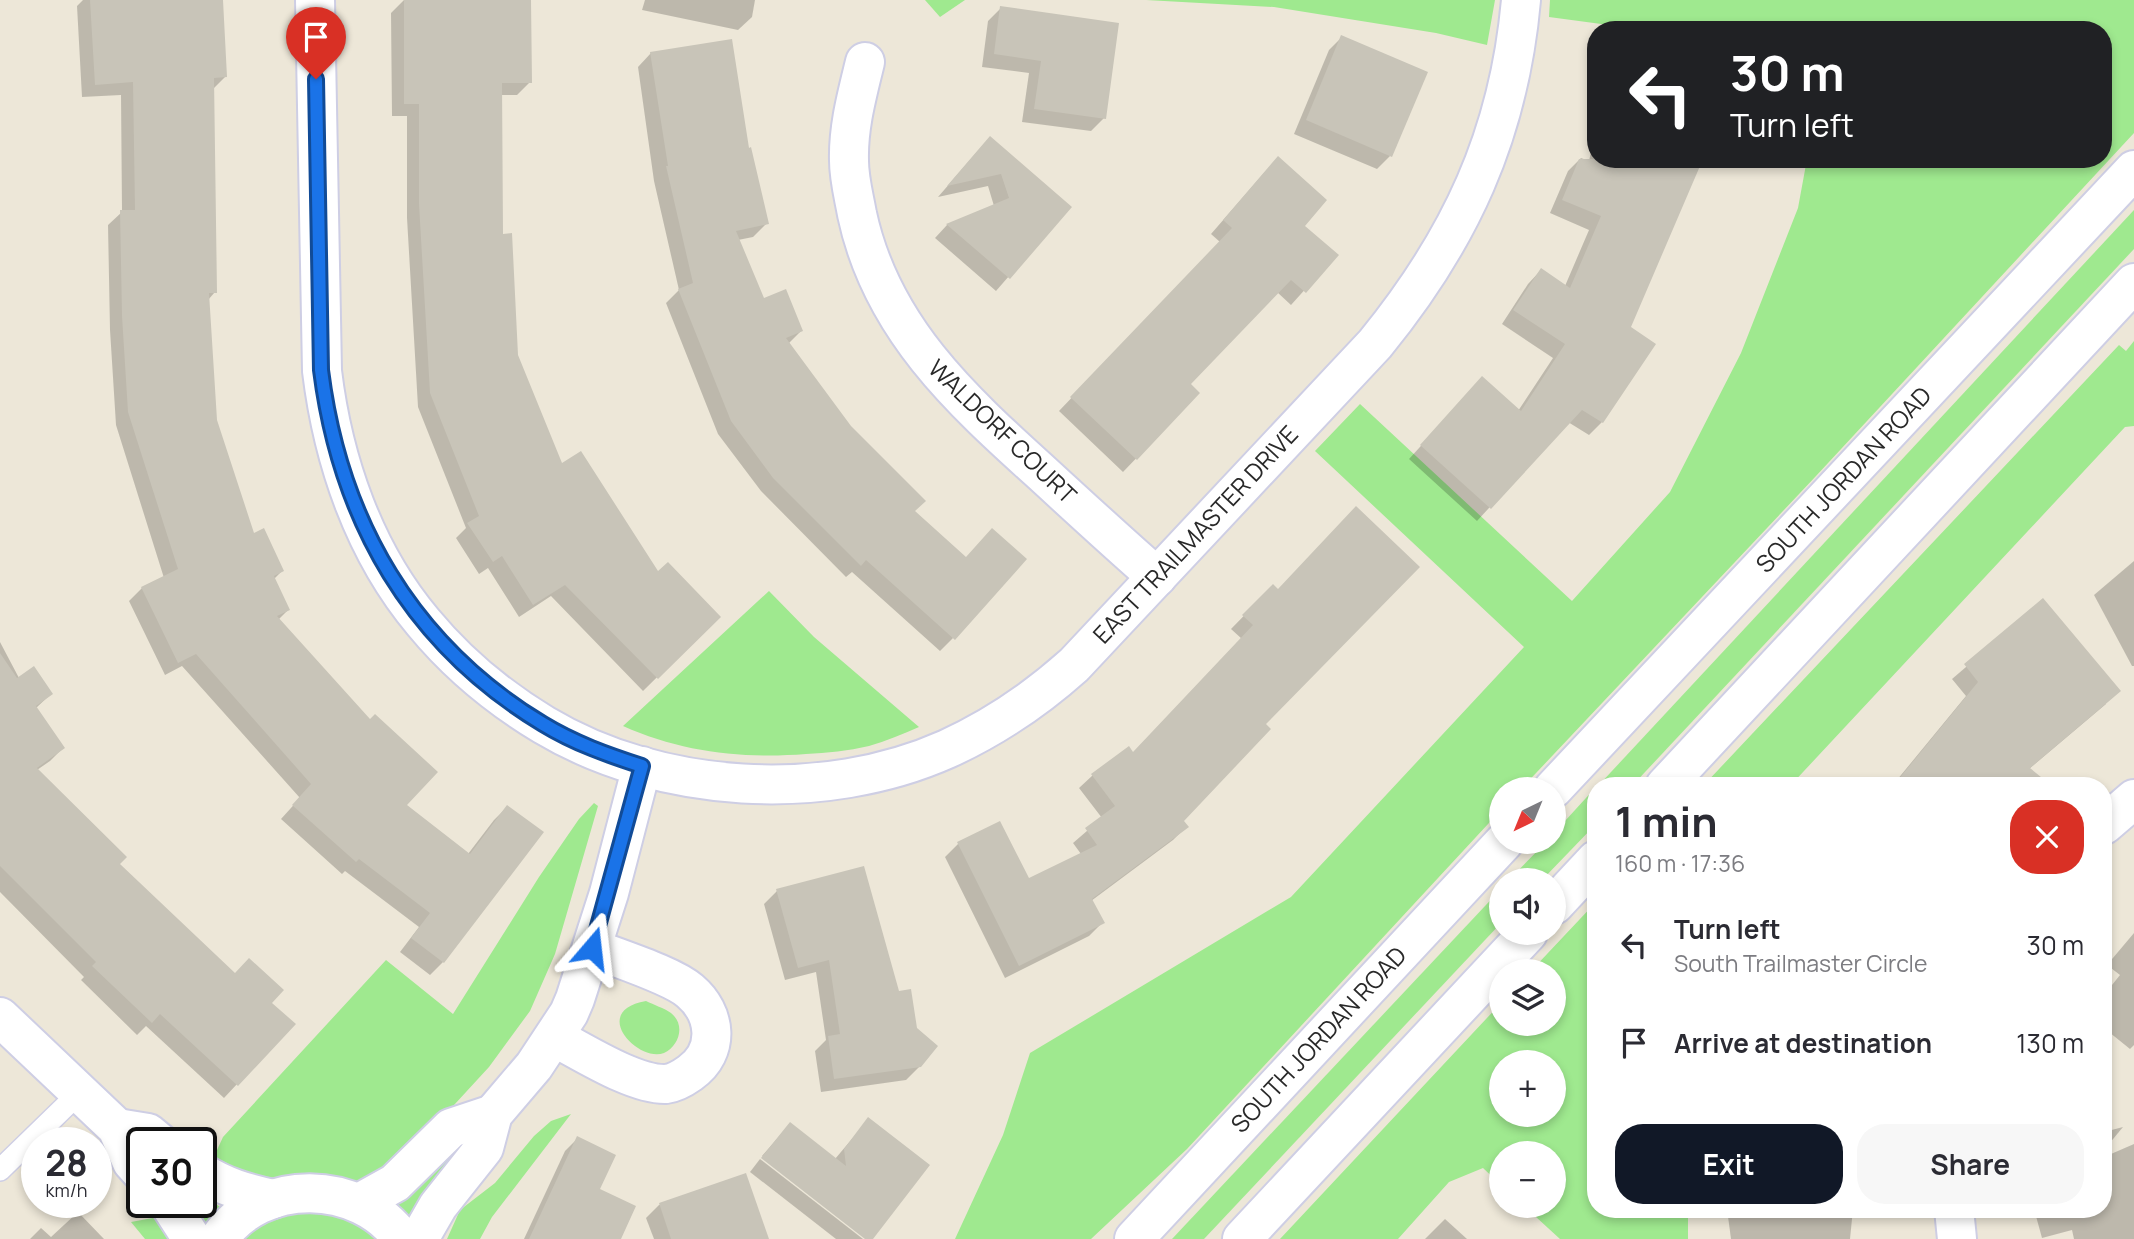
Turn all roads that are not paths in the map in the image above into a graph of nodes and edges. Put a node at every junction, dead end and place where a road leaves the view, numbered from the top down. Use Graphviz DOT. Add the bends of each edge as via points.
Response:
graph roads {
  1 [pos="315,0"];
  2 [pos="1521,0"];
  3 [pos="864,62"];
  4 [pos="2134,170"];
  5 [pos="2134,284"];
  6 [pos="1157,577"];
  7 [pos="642,766"];
  8 [pos="1564,777"];
  9 [pos="1673,777"];
  10 [pos="2134,799"];
  11 [pos="2112,818"];
  12 [pos="1493,854"];
  13 [pos="1587,870"];
  14 [pos="1566,892"];
  15 [pos="1517,945"];
  16 [pos="592,948"];
  17 [pos="0,1017"];
  18 [pos="554,1037"];
  19 [pos="79,1093"];
  20 [pos="493,1114"];
  21 [pos="117,1128"];
  22 [pos="126,1129"];
  23 [pos="126,1149"];
  24 [pos="0,1170"];
  25 [pos="217,1180"];
  26 [pos="272,1199"];
  27 [pos="359,1203"];
  28 [pos="178,1218"];
  29 [pos="1955,1218"];
  30 [pos="192,1239"];
  31 [pos="219,1239"];
  32 [pos="402,1239"];
  33 [pos="419,1239"];
  34 [pos="1134,1239"];
  35 [pos="1242,1239"];
  36 [pos="1957,1239"];
  1 -- 7 [label="street, EAST TRAILMASTER DRIVE" via="321,370 347,485 392,578 422,621 461,661 544,725"];
  2 -- 6 [label="street, EAST TRAILMASTER DRIVE" via="1511,78 1492,144 1435,263 1375,344"];
  3 -- 6 [label="street, WALDORF COURT" via="850,130 849,164 867,250 901,323 975,413"];
  4 -- 8 [label="street, SOUTH JORDAN ROAD"];
  5 -- 9 [label="street"];
  6 -- 7 [label="street, EAST TRAILMASTER DRIVE" via="1054,682 993,724 919,760 856,777 804,784 743,783"];
  7 -- 16 [label="street"];
  10 -- 11 [label="street"];
  12 -- 34 [label="street, SOUTH JORDAN ROAD"];
  13 -- 14 [label="street"];
  15 -- 35 [label="street"];
  16 -- 18 [label="street" via="575,999"];
  16 -- 18 [label="street" via="688,989 705,1006 710,1022 706,1056 682,1078 668,1084 646,1082"];
  17 -- 19 [label="street"];
  18 -- 20 [label="street"];
  19 -- 21 [label="street"];
  19 -- 24 [label="lane"];
  20 -- 27 [label="street" via="451,1128 395,1183"];
  20 -- 33 [label="street" via="484,1148 438,1206"];
  21 -- 22 [label="street"];
  21 -- 23 [label="street"];
  25 -- 26 [label="street"];
  26 -- 27 [label="street" via="303,1192"];
  26 -- 31 [label="street" via="244,1214"];
  27 -- 32 [label="street" via="380,1216"];
  28 -- 30 [label="street"];
  29 -- 36 [label="street"];
}
